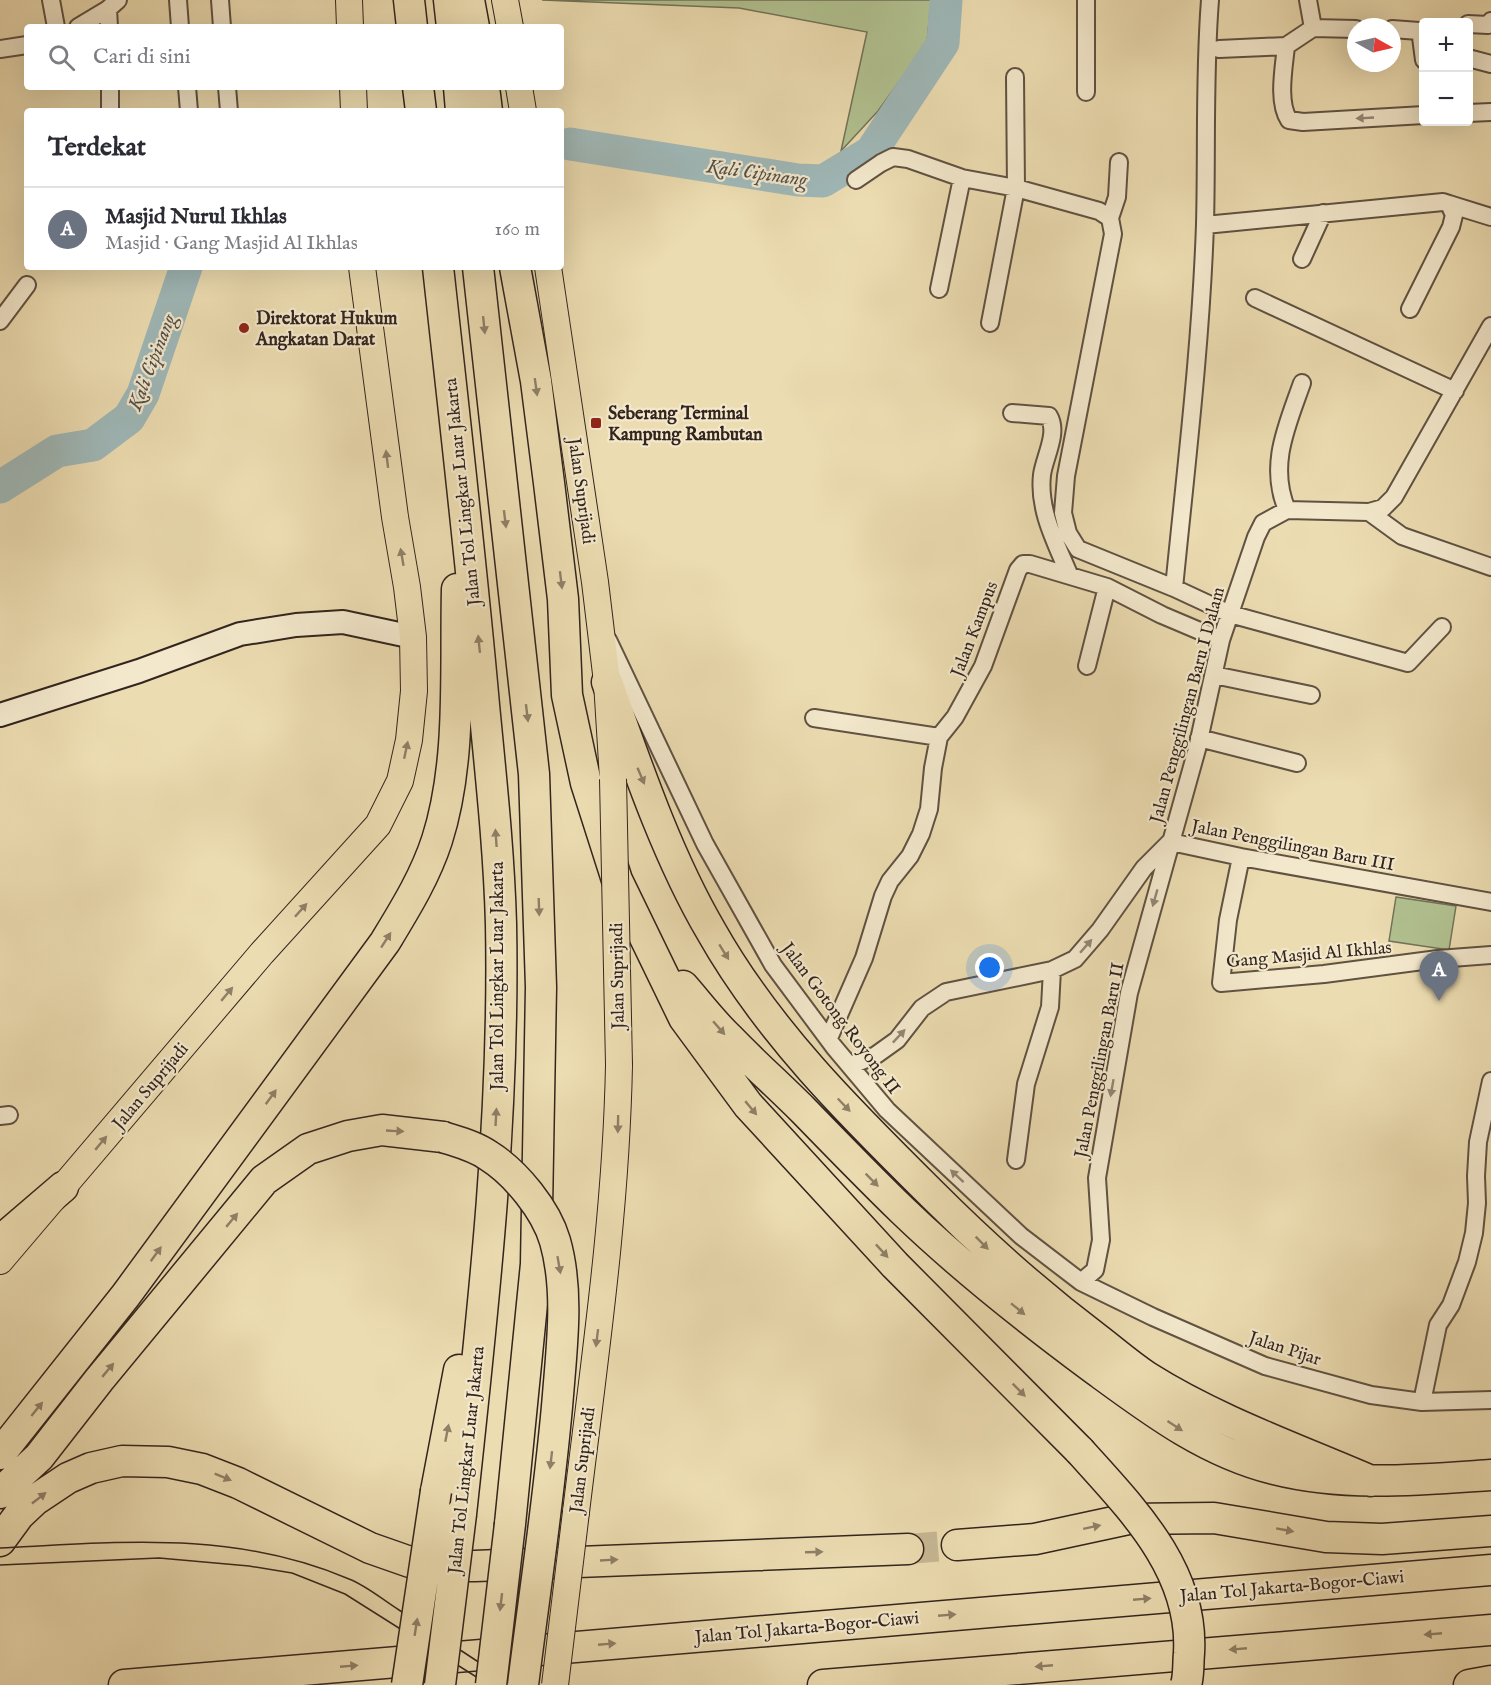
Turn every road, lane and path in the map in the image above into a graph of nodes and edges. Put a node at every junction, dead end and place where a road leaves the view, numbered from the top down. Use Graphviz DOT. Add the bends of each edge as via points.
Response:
graph roads {
  1 [pos="51,0"];
  2 [pos="178,0"];
  3 [pos="220,0"];
  4 [pos="349,0"];
  5 [pos="409,0"];
  6 [pos="449,0"];
  7 [pos="469,0"];
  8 [pos="505,0"];
  9 [pos="1086,0"];
  10 [pos="1210,0"];
  11 [pos="1308,0"];
  12 [pos="113,4"];
  13 [pos="1491,21"];
  14 [pos="55,24"];
  15 [pos="83,24"];
  16 [pos="110,24"];
  17 [pos="180,24"];
  18 [pos="222,24"];
  19 [pos="350,24"];
  20 [pos="412,24"];
  21 [pos="452,24"];
  22 [pos="473,24"];
  23 [pos="509,24"];
  24 [pos="1473,24"];
  25 [pos="1313,28"];
  26 [pos="1347,29"];
  27 [pos="1401,30"];
  28 [pos="1419,31"];
  29 [pos="24,45"];
  30 [pos="1286,46"];
  31 [pos="0,49"];
  32 [pos="1219,49"];
  33 [pos="1473,59"];
  34 [pos="1491,64"];
  35 [pos="1015,77"];
  36 [pos="110,90"];
  37 [pos="186,90"];
  38 [pos="227,90"];
  39 [pos="353,90"];
  40 [pos="418,90"];
  41 [pos="459,90"];
  42 [pos="484,90"];
  43 [pos="520,90"];
  44 [pos="1086,92"];
  45 [pos="110,108"];
  46 [pos="189,108"];
  47 [pos="229,108"];
  48 [pos="354,108"];
  49 [pos="421,108"];
  50 [pos="461,108"];
  51 [pos="487,108"];
  52 [pos="522,108"];
  53 [pos="1491,112"];
  54 [pos="1473,113"];
  55 [pos="1419,115"];
  56 [pos="1119,162"];
  57 [pos="962,178"];
  58 [pos="856,180"];
  59 [pos="1016,188"];
  60 [pos="1449,204"];
  61 [pos="1323,213"];
  62 [pos="1491,217"];
  63 [pos="1110,218"];
  64 [pos="1205,225"];
  65 [pos="1302,259"];
  66 [pos="362,270"];
  67 [pos="438,270"];
  68 [pos="478,270"];
  69 [pos="516,270"];
  70 [pos="548,270"];
  71 [pos="27,285"];
  72 [pos="939,289"];
  73 [pos="1256,297"];
  74 [pos="1410,309"];
  75 [pos="0,321"];
  76 [pos="990,323"];
  77 [pos="1491,326"];
  78 [pos="1302,383"];
  79 [pos="1455,391"];
  80 [pos="1012,413"];
  81 [pos="459,456"];
  82 [pos="1287,510"];
  83 [pos="1369,512"];
  84 [pos="1491,567"];
  85 [pos="1069,574"];
  86 [pos="1107,586"];
  87 [pos="1174,588"];
  88 [pos="1230,614"];
  89 [pos="599,621"];
  90 [pos="1442,627"];
  91 [pos="413,637"];
  92 [pos="1221,640"];
  93 [pos="1087,666"];
  94 [pos="1214,675"];
  95 [pos="607,682"];
  96 [pos="1311,695"];
  97 [pos="0,715"];
  98 [pos="814,718"];
  99 [pos="939,737"];
  100 [pos="1200,738"];
  101 [pos="1297,763"];
  102 [pos="1171,842"];
  103 [pos="1241,857"];
  104 [pos="1491,902"];
  105 [pos="654,952"];
  106 [pos="1491,955"];
  107 [pos="1052,970"];
  108 [pos="829,1038"];
  109 [pos="850,1066"];
  110 [pos="1491,1081"];
  111 [pos="1016,1160"];
  112 [pos="63,1187"];
  113 [pos="492,1196"];
  114 [pos="1484,1205"];
  115 [pos="0,1241"];
  116 [pos="0,1261"];
  117 [pos="1081,1282"];
  118 [pos="1491,1400"];
  119 [pos="1422,1402"];
  120 [pos="0,1454"];
  121 [pos="1491,1475"];
  122 [pos="1371,1481"];
  123 [pos="0,1493"];
  124 [pos="1491,1531"];
  125 [pos="0,1541"];
  126 [pos="957,1545"];
  127 [pos="908,1549"];
  128 [pos="1491,1570"];
  129 [pos="1491,1630"];
  130 [pos="1491,1681"];
  131 [pos="124,1685"];
  132 [pos="407,1685"];
  133 [pos="440,1685"];
  134 [pos="491,1685"];
  135 [pos="523,1685"];
  136 [pos="555,1685"];
  137 [pos="823,1685"];
  138 [pos="1186,1685"];
  139 [pos="1469,1685"];
  1 -- 14 [label="street"];
  2 -- 17 [label="street"];
  3 -- 18 [label="street"];
  4 -- 19 [label="main road"];
  5 -- 20 [label="highway"];
  6 -- 21 [label="highway"];
  7 -- 22 [label="highway"];
  8 -- 23 [label="main road"];
  9 -- 44 [label="street"];
  10 -- 64 [label="street"];
  11 -- 25 [label="street"];
  12 -- 15 [label="street"];
  12 -- 16 [label="street"];
  13 -- 24 [label="street" via="1488,25"];
  25 -- 26 [label="street"];
  25 -- 30 [label="street"];
  27 -- 28 [label="street"];
  29 -- 31 [label="street"];
  30 -- 32 [label="street"];
  55 -- 30 [label="street, one-way" via="1289,120 1282,85"];
  33 -- 34 [label="street"];
  35 -- 59 [label="street"];
  36 -- 45 [label="street"];
  37 -- 46 [label="street"];
  38 -- 47 [label="street"];
  39 -- 48 [label="main road"];
  40 -- 49 [label="highway"];
  41 -- 50 [label="highway"];
  42 -- 51 [label="highway"];
  43 -- 52 [label="main road"];
  53 -- 54 [label="street"];
  56 -- 63 [label="street" via="1117,197"];
  57 -- 58 [label="street" via="908,159 893,158"];
  57 -- 59 [label="street"];
  57 -- 72 [label="street"];
  59 -- 63 [label="street"];
  59 -- 76 [label="street"];
  60 -- 61 [label="street"];
  60 -- 62 [label="street"];
  60 -- 74 [label="street" via="1454,215 1451,226"];
  61 -- 64 [label="street"];
  61 -- 65 [label="street"];
  63 -- 87 [label="street" via="1113,234 1066,476 1063,513 1068,533 1078,549"];
  64 -- 87 [label="street"];
  91 -- 66 [label="main road, Jalan Suprijadi, one-way"];
  67 -- 81 [label="highway, Jalan Tol Lingkar Luar Jakarta"];
  68 -- 134 [label="highway, one-way, bridge" via="534,774 542,987 536,1264"];
  69 -- 105 [label="highway, one-way" via="536,381 563,599 567,695 586,783 617,880"];
  70 -- 89 [label="main road, Jalan Suprijadi"];
  71 -- 75 [label="street"];
  73 -- 79 [label="street"];
  77 -- 79 [label="street"];
  78 -- 82 [label="street" via="1280,443 1279,485"];
  79 -- 83 [label="street" via="1394,497 1383,508"];
  80 -- 85 [label="street" via="1049,416 1052,420 1042,496"];
  113 -- 81 [label="highway, Jalan Tol Lingkar Luar Jakarta, one-way" via="501,1018 501,924 497,840"];
  120 -- 81 [label="highway, one-way" via="126,1295 385,942 414,893 436,841 448,799 453,746"];
  82 -- 83 [label="street"];
  82 -- 88 [label="street, Jalan Penggilingan Baru I Dalam" via="1263,523"];
  83 -- 84 [label="street" via="1402,536"];
  85 -- 86 [label="street"];
  85 -- 99 [label="street, Jalan Kampus" via="1030,564 1023,564 1018,570 976,681"];
  86 -- 92 [label="street"];
  86 -- 93 [label="street"];
  87 -- 88 [label="street"];
  88 -- 90 [label="street" via="1408,663"];
  88 -- 92 [label="street, Jalan Penggilingan Baru I Dalam"];
  89 -- 95 [label="main road, Jalan Suprijadi"];
  89 -- 108 [label="street, Jalan Gotong Royong II" via="705,844 774,965"];
  91 -- 97 [label="street" via="343,622 240,634 140,671"];
  112 -- 91 [label="main road, Jalan Suprijadi, one-way" via="378,825 400,781 408,740 414,691"];
  92 -- 94 [label="street, Jalan Penggilingan Baru I Dalam"];
  94 -- 96 [label="street"];
  94 -- 100 [label="street, Jalan Penggilingan Baru I Dalam"];
  95 -- 122 [label="highway, one-way" via="645,786 711,931 753,998 812,1072 993,1254 1146,1376 1202,1407"];
  95 -- 136 [label="main road, Jalan Suprijadi, one-way, bridge" via="613,778 618,1136 613,1209"];
  98 -- 99 [label="street"];
  99 -- 108 [label="street, Jalan Kampus" via="929,809 921,834 883,896 864,958"];
  100 -- 101 [label="street"];
  100 -- 102 [label="street, Jalan Penggilingan Baru I Dalam"];
  102 -- 103 [label="street, Jalan Penggilingan Baru III"];
  107 -- 102 [label="street, Jalan Penggilingan Baru III, one-way" via="1075,959 1144,867"];
  102 -- 117 [label="street, Jalan Penggilingan Baru II, one-way" via="1128,993 1097,1178 1101,1240 1095,1270"];
  103 -- 104 [label="street, Jalan Penggilingan Baru III"];
  103 -- 106 [label="street, Gang Masjid Al Ikhlas" via="1221,983"];
  105 -- 122 [label="highway, one-way" via="727,1037 902,1210 1111,1382 1177,1427 1244,1460 1312,1477"];
  105 -- 138 [label="highway, one-way, bridge" via="684,1017 748,1105 895,1265 1080,1451 1165,1554 1184,1599 1190,1641"];
  109 -- 107 [label="street, Jalan Penggilingan Baru III, one-way" via="897,1040 922,1008 946,992"];
  107 -- 111 [label="street" via="1050,1007 1026,1084"];
  108 -- 109 [label="street, Jalan Gotong Royong II"];
  117 -- 109 [label="street, Jalan Gotong Royong II, one-way" via="1021,1236 887,1110"];
  110 -- 114 [label="street" via="1476,1176"];
  112 -- 115 [label="highway"];
  112 -- 116 [label="main road, Jalan Suprijadi"];
  132 -- 113 [label="highway, one-way, bridge" via="436,1491"];
  113 -- 133 [label="highway, Jalan Tol Lingkar Luar Jakarta, bridge" via="483,1314"];
  114 -- 119 [label="street" via="1451,1305 1438,1325"];
  117 -- 119 [label="street, Jalan Pijar" via="1264,1366 1371,1395"];
  118 -- 119 [label="street, Jalan Pijar"];
  121 -- 122 [label="highway"];
  123 -- 135 [label="highway, one-way, bridge" via="39,1457 264,1180 308,1149 382,1130 443,1137 467,1145 489,1155 520,1182 538,1208 554,1240 562,1284 562,1349 555,1430"];
  126 -- 124 [label="highway, one-way" via="1035,1539 1128,1519 1214,1518 1326,1536 1382,1539"];
  125 -- 127 [label="highway, one-way" via="19,1515 49,1490 91,1468 122,1461 168,1462 202,1468 370,1548 410,1562 475,1566"];
  131 -- 128 [label="highway, Jalan Tol Jakarta–Bogor–Ciawi, one-way"];
  129 -- 137 [label="highway, one-way"];
  130 -- 139 [label="highway"];
}
